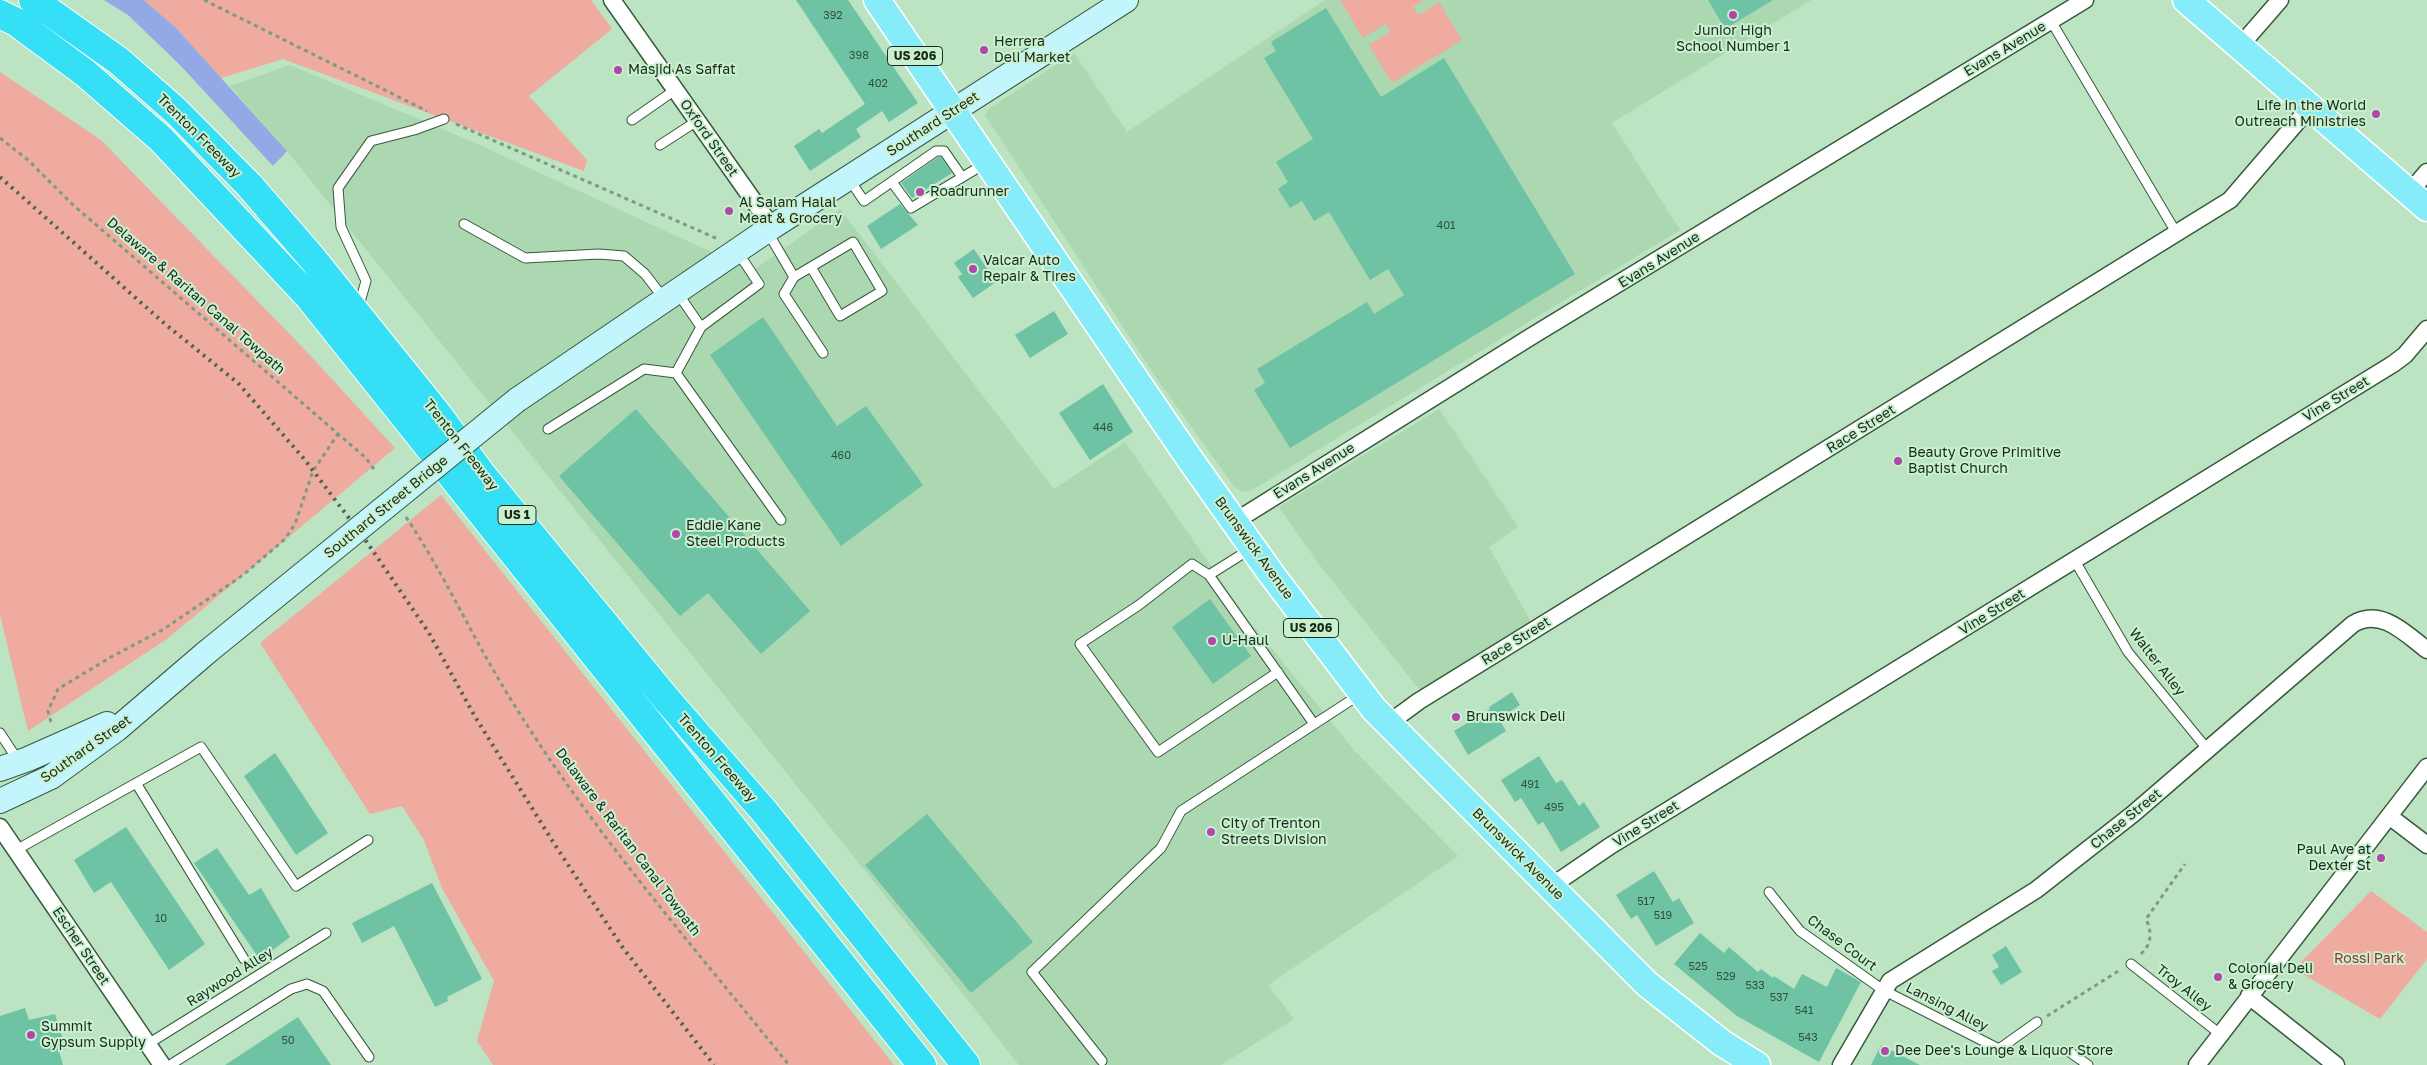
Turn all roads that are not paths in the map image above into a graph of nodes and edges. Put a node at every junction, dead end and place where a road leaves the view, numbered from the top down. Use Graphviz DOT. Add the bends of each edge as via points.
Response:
graph roads {
  1 [pos="34,0"];
  2 [pos="612,0"];
  3 [pos="877,0"];
  4 [pos="1126,0"];
  5 [pos="2085,0"];
  6 [pos="2186,0"];
  7 [pos="2280,0"];
  8 [pos="0,14"];
  9 [pos="2051,21"];
  10 [pos="2240,46"];
  11 [pos="676,90"];
  12 [pos="2310,107"];
  13 [pos="954,112"];
  14 [pos="444,119"];
  15 [pos="632,120"];
  16 [pos="697,121"];
  17 [pos="660,145"];
  18 [pos="987,162"];
  19 [pos="2427,172"];
  20 [pos="962,177"];
  21 [pos="849,178"];
  22 [pos="892,182"];
  23 [pos="2418,200"];
  24 [pos="464,224"];
  25 [pos="769,229"];
  26 [pos="2177,234"];
  27 [pos="739,250"];
  28 [pos="811,267"];
  29 [pos="794,277"];
  30 [pos="671,296"];
  31 [pos="357,314"];
  32 [pos="700,327"];
  33 [pos="2427,329"];
  34 [pos="823,353"];
  35 [pos="676,373"];
  36 [pos="548,428"];
  37 [pos="781,520"];
  38 [pos="1234,522"];
  39 [pos="1252,547"];
  40 [pos="2075,560"];
  41 [pos="1209,575"];
  42 [pos="2427,650"];
  43 [pos="1278,672"];
  44 [pos="1361,693"];
  45 [pos="140,709"];
  46 [pos="1389,723"];
  47 [pos="1314,724"];
  48 [pos="0,733"];
  49 [pos="2208,750"];
  50 [pos="9,766"];
  51 [pos="2427,767"];
  52 [pos="136,783"];
  53 [pos="0,800"];
  54 [pos="2389,816"];
  55 [pos="0,827"];
  56 [pos="368,840"];
  57 [pos="2427,845"];
  58 [pos="16,850"];
  59 [pos="1550,887"];
  60 [pos="1769,892"];
  61 [pos="326,932"];
  62 [pos="244,959"];
  63 [pos="2131,964"];
  64 [pos="1883,990"];
  65 [pos="2249,996"];
  66 [pos="2037,1022"];
  67 [pos="2220,1034"];
  68 [pos="148,1044"];
  69 [pos="2071,1054"];
  70 [pos="370,1056"];
  71 [pos="1102,1061"];
  72 [pos="162,1065"];
  73 [pos="170,1065"];
  74 [pos="922,1065"];
  75 [pos="966,1065"];
  76 [pos="1757,1065"];
  77 [pos="1841,1065"];
  78 [pos="2088,1065"];
  79 [pos="2197,1065"];
  80 [pos="2336,1065"];
  1 -- 31 [label="highway, Trenton Freeway / US 1" via="119,61 209,143 255,192"];
  2 -- 11 [label="street, Oxford Street"];
  3 -- 13 [label="main road, Brunswick Avenue / US 206"];
  4 -- 13 [label="street, Southard Street"];
  5 -- 9 [label="street, Evans Avenue"];
  6 -- 10 [label="main road"];
  7 -- 10 [label="street"];
  8 -- 74 [label="highway, Trenton Freeway / US 1" via="86,73 161,139 309,297"];
  9 -- 26 [label="lane"];
  9 -- 38 [label="street, Evans Avenue" via="1532,336"];
  10 -- 12 [label="main road"];
  11 -- 15 [label="lane"];
  11 -- 16 [label="street, Oxford Street"];
  12 -- 23 [label="main road"];
  12 -- 26 [label="street, Race Street" via="2230,200"];
  13 -- 18 [label="main road, Brunswick Avenue / US 206"];
  13 -- 21 [label="street, Southard Street"];
  14 -- 31 [label="lane" via="370,141 338,188 341,227 366,281"];
  16 -- 17 [label="lane"];
  16 -- 25 [label="street, Oxford Street"];
  18 -- 20 [label="lane"];
  18 -- 38 [label="main road, Brunswick Avenue / US 206"];
  19 -- 23 [label="street"];
  20 -- 22 [label="lane" via="911,208"];
  20 -- 22 [label="lane" via="944,151 936,152"];
  21 -- 22 [label="lane" via="864,201"];
  21 -- 25 [label="street, Southard Street"];
  24 -- 30 [label="lane" via="525,258 599,254 624,256"];
  25 -- 27 [label="street, Southard Street"];
  25 -- 29 [label="lane"];
  26 -- 46 [label="street, Race Street" via="1419,701"];
  27 -- 30 [label="street, Southard Street Bridge"];
  27 -- 32 [label="lane" via="759,284"];
  28 -- 28 [label="lane" via="853,242 882,291 840,316"];
  28 -- 29 [label="lane"];
  29 -- 34 [label="lane" via="784,294"];
  30 -- 32 [label="lane"];
  30 -- 45 [label="street, Southard Street Bridge, bridge" via="517,400"];
  31 -- 75 [label="highway, Trenton Freeway / US 1" via="483,476 668,702 770,818"];
  32 -- 35 [label="lane"];
  33 -- 40 [label="street, Vine Street" via="2394,364"];
  35 -- 36 [label="lane" via="644,369"];
  35 -- 37 [label="lane"];
  38 -- 39 [label="main road, Brunswick Avenue / US 206"];
  39 -- 41 [label="lane"];
  39 -- 44 [label="main road, Brunswick Avenue / US 206"];
  40 -- 49 [label="lane, Walter Alley" via="2128,652"];
  40 -- 59 [label="street, Vine Street" via="1610,846"];
  41 -- 43 [label="lane"];
  41 -- 43 [label="lane" via="1192,564 1139,605 1080,644 1158,752"];
  42 -- 49 [label="street, Chase Street" via="2381,619 2362,619"];
  43 -- 47 [label="lane"];
  44 -- 46 [label="main road, Brunswick Avenue / US 206"];
  44 -- 47 [label="lane"];
  45 -- 50 [label="street, Southard Street"];
  45 -- 53 [label="street, Southard Street" via="51,777"];
  46 -- 59 [label="main road, Brunswick Avenue / US 206"];
  47 -- 71 [label="lane" via="1181,811 1161,848 1032,972"];
  48 -- 50 [label="lane"];
  49 -- 64 [label="street, Chase Street" via="2036,890 1896,977"];
  51 -- 54 [label="street"];
  52 -- 56 [label="lane" via="201,747 296,886"];
  52 -- 58 [label="lane"];
  52 -- 62 [label="lane"];
  54 -- 57 [label="street"];
  54 -- 65 [label="street"];
  55 -- 58 [label="street, Escher Street"];
  58 -- 68 [label="street, Escher Street"];
  59 -- 76 [label="main road, Brunswick Avenue / US 206" via="1647,984 1722,1043"];
  60 -- 64 [label="lane, Chase Court" via="1800,930"];
  61 -- 68 [label="lane, Raywood Alley"];
  63 -- 67 [label="lane, Troy Alley"];
  64 -- 66 [label="lane, Lansing Alley" via="2000,1049"];
  64 -- 77 [label="street, Chase Street"];
  65 -- 67 [label="street"];
  65 -- 80 [label="street"];
  67 -- 79 [label="street"];
  68 -- 72 [label="street, Escher Street"];
  69 -- 78 [label="lane"];
  70 -- 73 [label="lane" via="323,991 307,984 291,989"];
}
